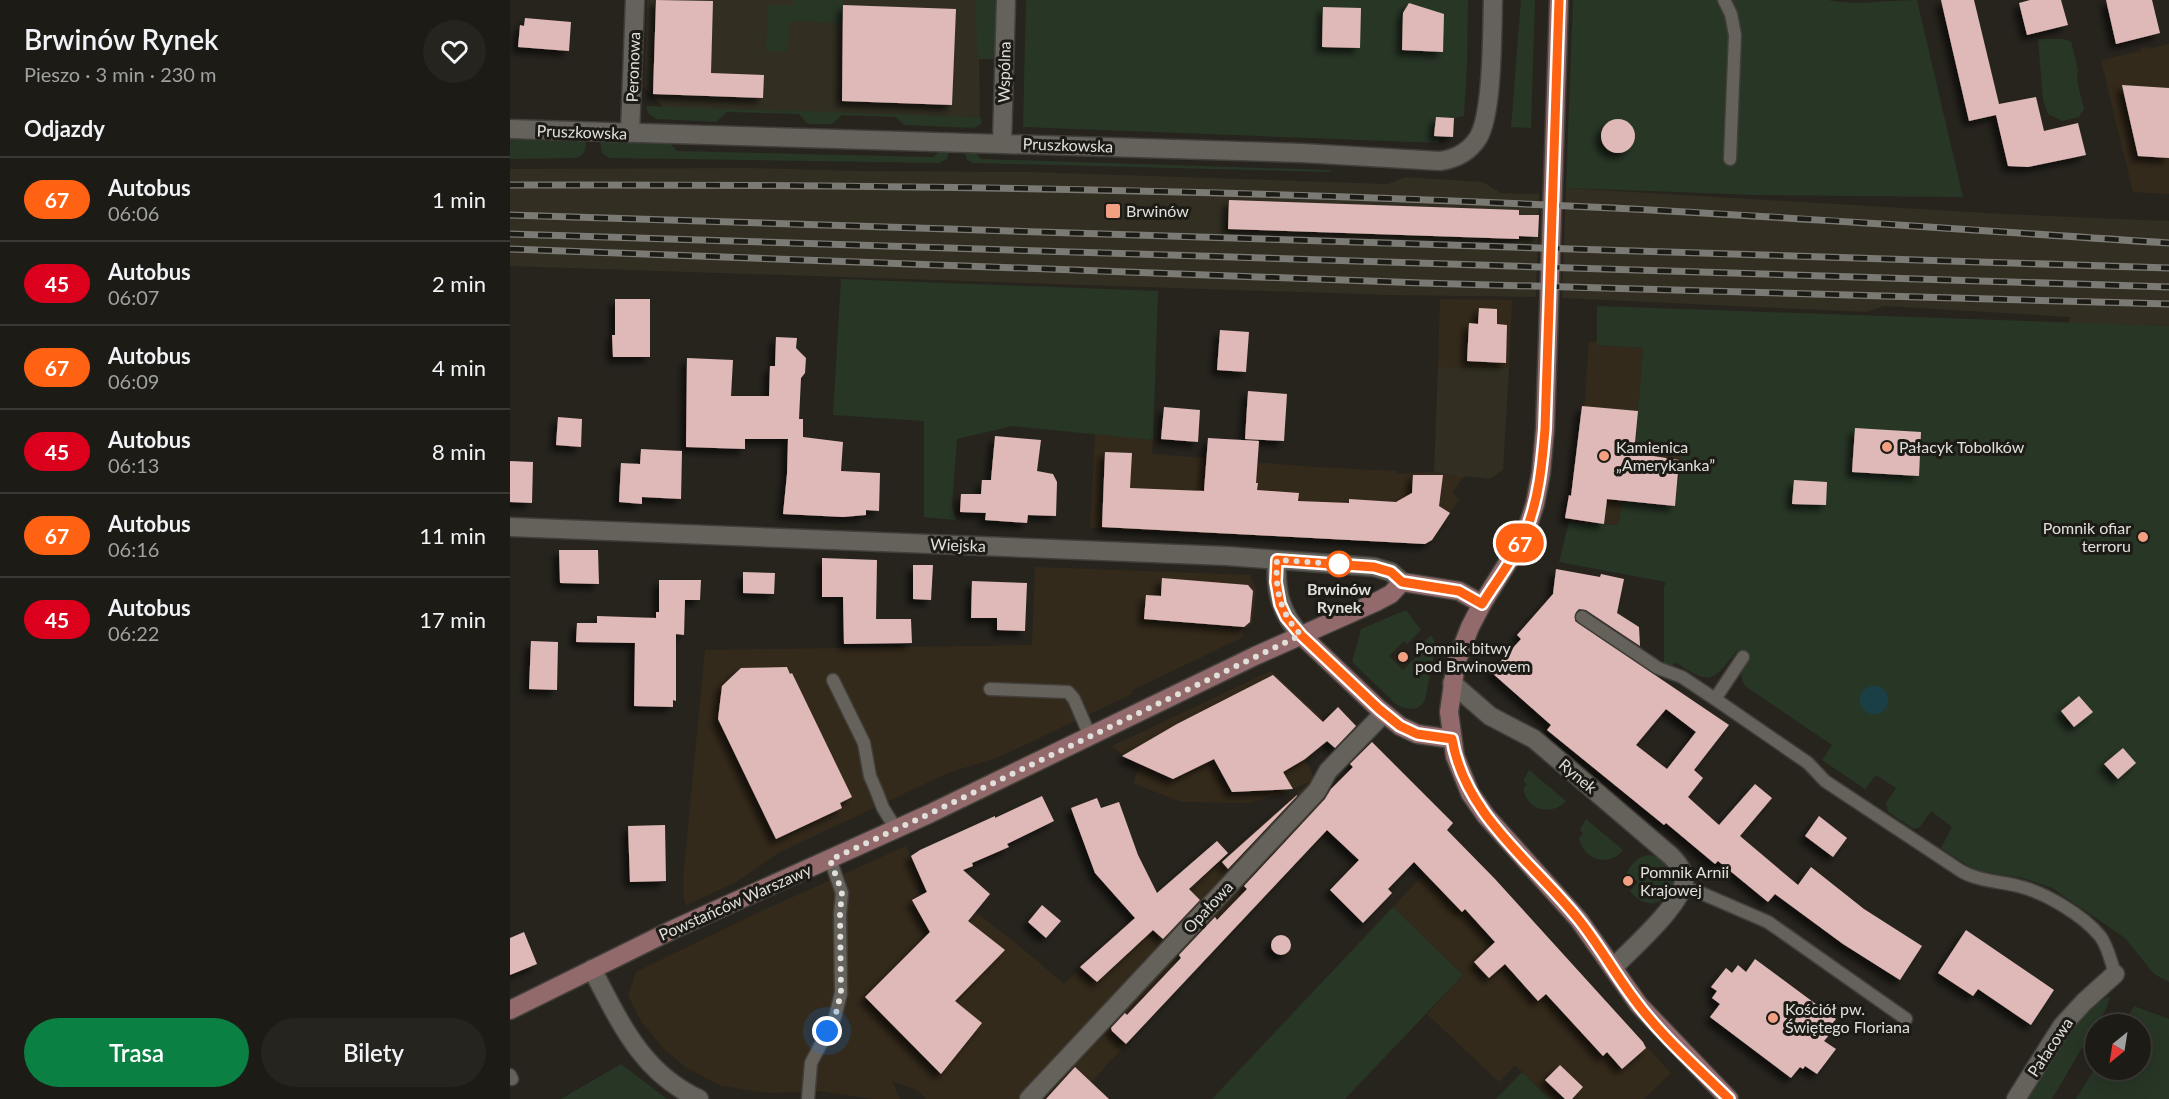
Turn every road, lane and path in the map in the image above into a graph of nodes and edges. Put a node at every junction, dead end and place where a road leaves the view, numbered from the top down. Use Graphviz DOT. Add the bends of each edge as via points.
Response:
graph roads {
  1 [pos="635,0"];
  2 [pos="1006,0"];
  3 [pos="1493,0"];
  4 [pos="1559,0"];
  5 [pos="1724,0"];
  6 [pos="510,129"];
  7 [pos="630,133"];
  8 [pos="1002,143"];
  9 [pos="1730,159"];
  10 [pos="510,527"];
  11 [pos="1277,560"];
  12 [pos="1402,582"];
  13 [pos="1482,604"];
  14 [pos="1582,617"];
  15 [pos="1301,635"];
  16 [pos="1743,657"];
  17 [pos="833,680"];
  18 [pos="1452,683"];
  19 [pos="990,689"];
  20 [pos="1716,699"];
  21 [pos="1384,713"];
  22 [pos="1090,736"];
  23 [pos="1452,739"];
  24 [pos="896,829"];
  25 [pos="830,860"];
  26 [pos="1683,887"];
  27 [pos="1613,968"];
  28 [pos="592,969"];
  29 [pos="2115,974"];
  30 [pos="510,1010"];
  31 [pos="1906,1019"];
  32 [pos="699,1099"];
  33 [pos="807,1099"];
  34 [pos="1029,1099"];
  35 [pos="1729,1099"];
  36 [pos="2016,1099"];
  1 -- 7 [label="street, Peronowa"];
  2 -- 8 [label="street, Wspólna"];
  3 -- 8 [label="street, Pruszkowska" via="1485,122 1473,145 1450,160"];
  4 -- 13 [label="street" via="1541,473 1525,535"];
  5 -- 9 [label="lane" via="1735,35"];
  6 -- 7 [label="street, Pruszkowska"];
  7 -- 8 [label="street, Pruszkowska"];
  10 -- 11 [label="street, Wiejska"];
  11 -- 12 [label="street, Wiejska" via="1374,567 1391,572"];
  11 -- 15 [label="street" via="1280,604"];
  12 -- 13 [label="street" via="1459,591"];
  12 -- 15 [label="street, Powstańców Warszawy" via="1376,602"];
  13 -- 18 [label="street" via="1464,640"];
  14 -- 20 [label="lane" via="1658,668 1682,677"];
  15 -- 21 [label="street"];
  15 -- 22 [label="street, Powstańców Warszawy"];
  16 -- 20 [label="lane"];
  17 -- 24 [label="lane" via="864,743 870,776"];
  18 -- 23 [label="street"];
  18 -- 26 [label="street, Rynek" via="1490,716 1534,740 1671,856 1681,869"];
  19 -- 22 [label="lane" via="1068,692"];
  20 -- 29 [label="lane" via="1808,763 1826,781 1960,871 2035,891 2058,903 2100,936"];
  21 -- 23 [label="street" via="1413,732"];
  21 -- 34 [label="street, Opałowa" via="1328,771 1317,791"];
  22 -- 24 [label="street, Powstańców Warszawy"];
  23 -- 27 [label="street" via="1461,776 1475,802 1579,920"];
  24 -- 25 [label="street, Powstańców Warszawy"];
  25 -- 28 [label="street, Powstańców Warszawy"];
  25 -- 33 [label="lane" via="842,892 841,993 835,1017 811,1063"];
  26 -- 27 [label="street" via="1659,920"];
  26 -- 31 [label="lane" via="1768,922"];
  27 -- 35 [label="street" via="1652,1020"];
  28 -- 30 [label="street, Powstańców Warszawy"];
  28 -- 32 [label="street" via="620,1026 645,1058"];
  29 -- 36 [label="street, Pałacowa" via="2062,1026"];
}
